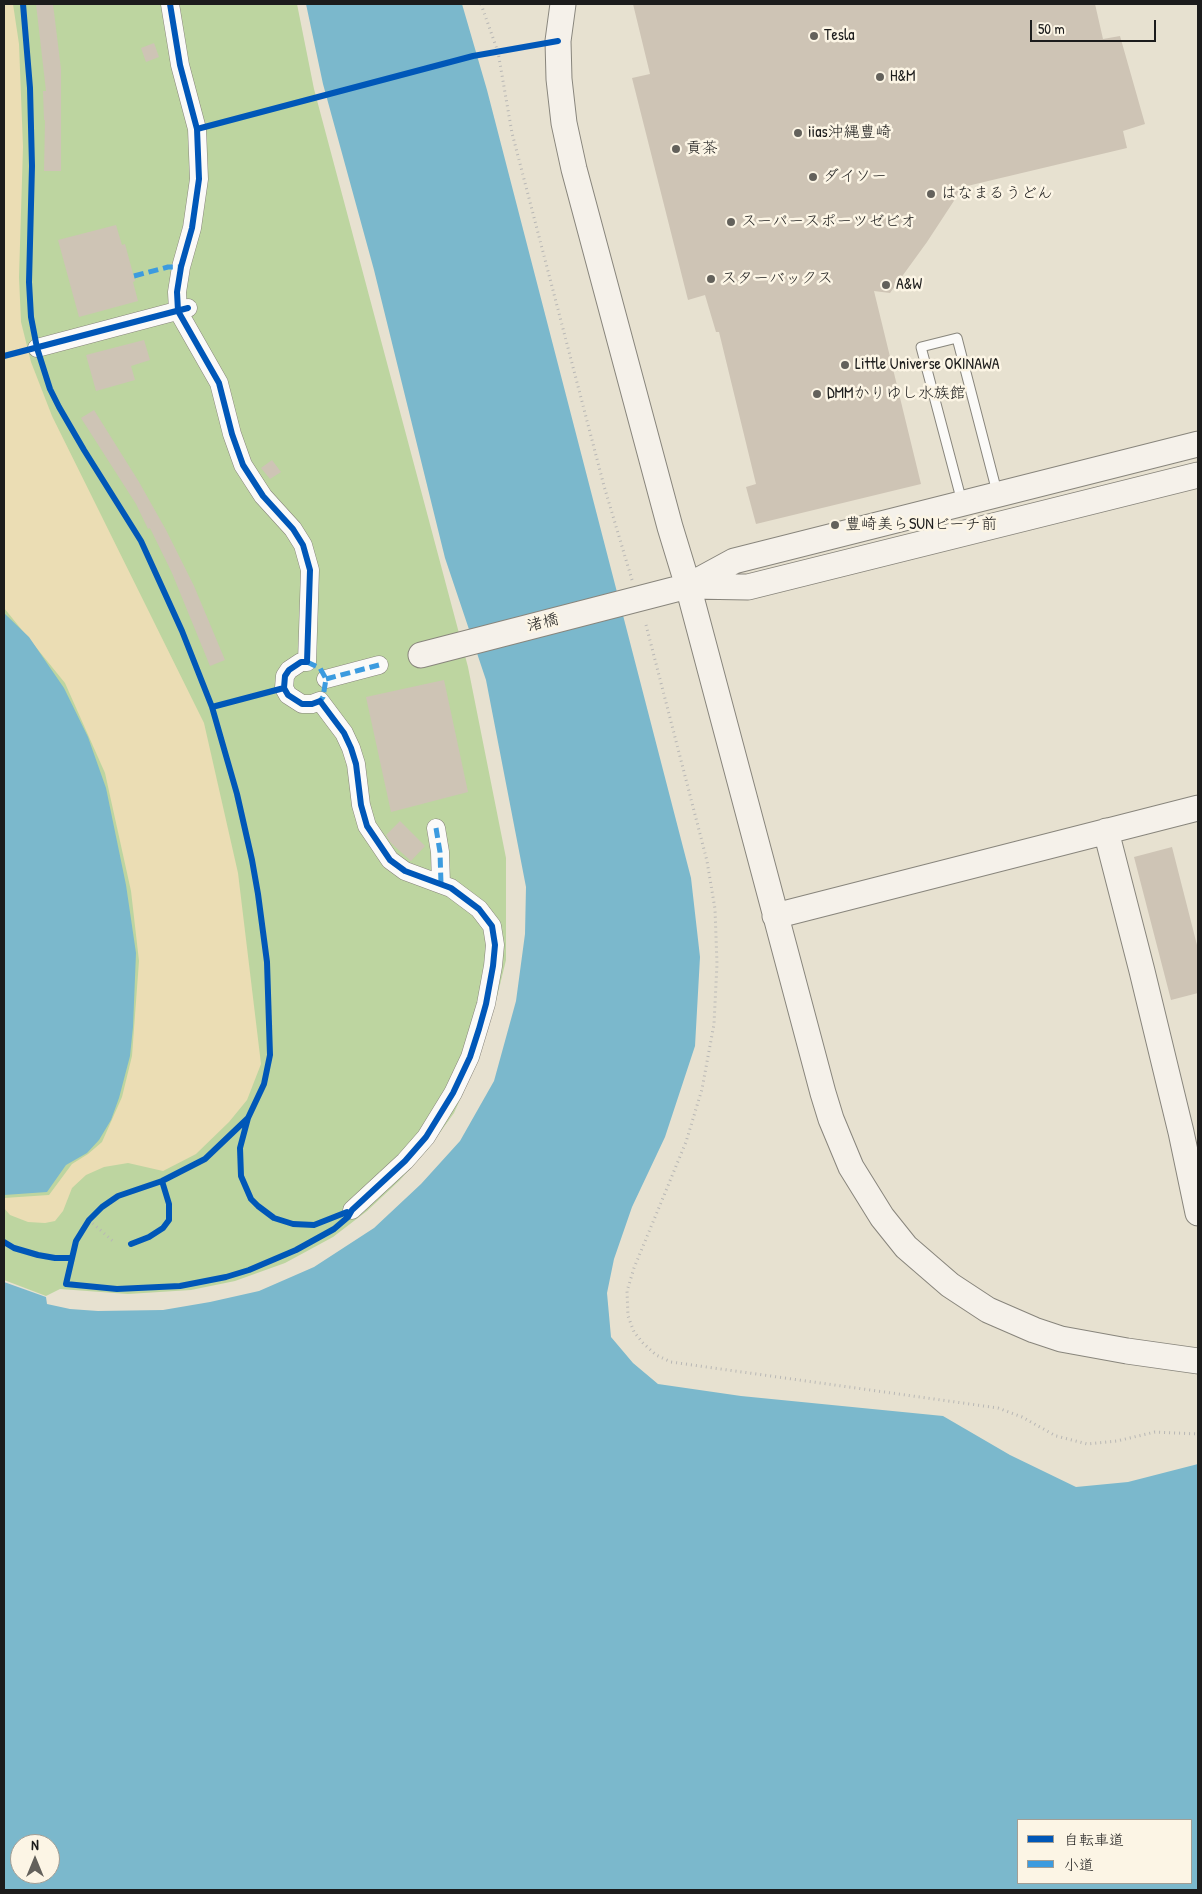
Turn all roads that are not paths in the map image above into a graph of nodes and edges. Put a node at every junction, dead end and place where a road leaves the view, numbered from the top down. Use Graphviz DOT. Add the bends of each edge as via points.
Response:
graph roads {
  1 [pos="170,4"];
  2 [pos="563,4"];
  3 [pos="183,310"];
  4 [pos="37,348"];
  5 [pos="1198,444"];
  6 [pos="1198,475"];
  7 [pos="998,495"];
  8 [pos="962,504"];
  9 [pos="688,586"];
  10 [pos="422,655"];
  11 [pos="307,662"];
  12 [pos="379,665"];
  13 [pos="326,679"];
  14 [pos="320,701"];
  15 [pos="1198,808"];
  16 [pos="436,828"];
  17 [pos="1106,832"];
  18 [pos="441,884"];
  19 [pos="775,916"];
  20 [pos="352,1210"];
  21 [pos="1198,1213"];
  22 [pos="1198,1360"];
  1 -- 3 [label="street" via="180,65 197,129 198,169 192,228 177,292"];
  2 -- 9 [label="street" via="558,41 559,79 572,162"];
  3 -- 4 [label="street"];
  3 -- 11 [label="street" via="220,383 243,465 263,496 293,529 307,557 311,589"];
  5 -- 7 [label="street"];
  6 -- 9 [label="street" via="748,587"];
  7 -- 8 [label="street"];
  7 -- 8 [label="lane" via="957,338 948,340 922,347"];
  8 -- 9 [label="street" via="734,561"];
  9 -- 10 [label="street, 渚橋" via="630,592"];
  9 -- 19 [label="street"];
  11 -- 13 [label="street" via="320,668"];
  11 -- 14 [label="street" via="289,670 284,688 288,695 302,704"];
  12 -- 13 [label="street"];
  13 -- 14 [label="street"];
  14 -- 18 [label="street" via="351,748 361,805 378,845 405,871"];
  15 -- 17 [label="street"];
  16 -- 18 [label="street"];
  17 -- 19 [label="street"];
  17 -- 21 [label="street" via="1147,990"];
  18 -- 20 [label="street" via="479,909 492,926 495,945 484,1012 470,1057 426,1137"];
  19 -- 22 [label="street" via="823,1093 841,1144 863,1188 906,1247 968,1298 1034,1330 1061,1339"];
}
